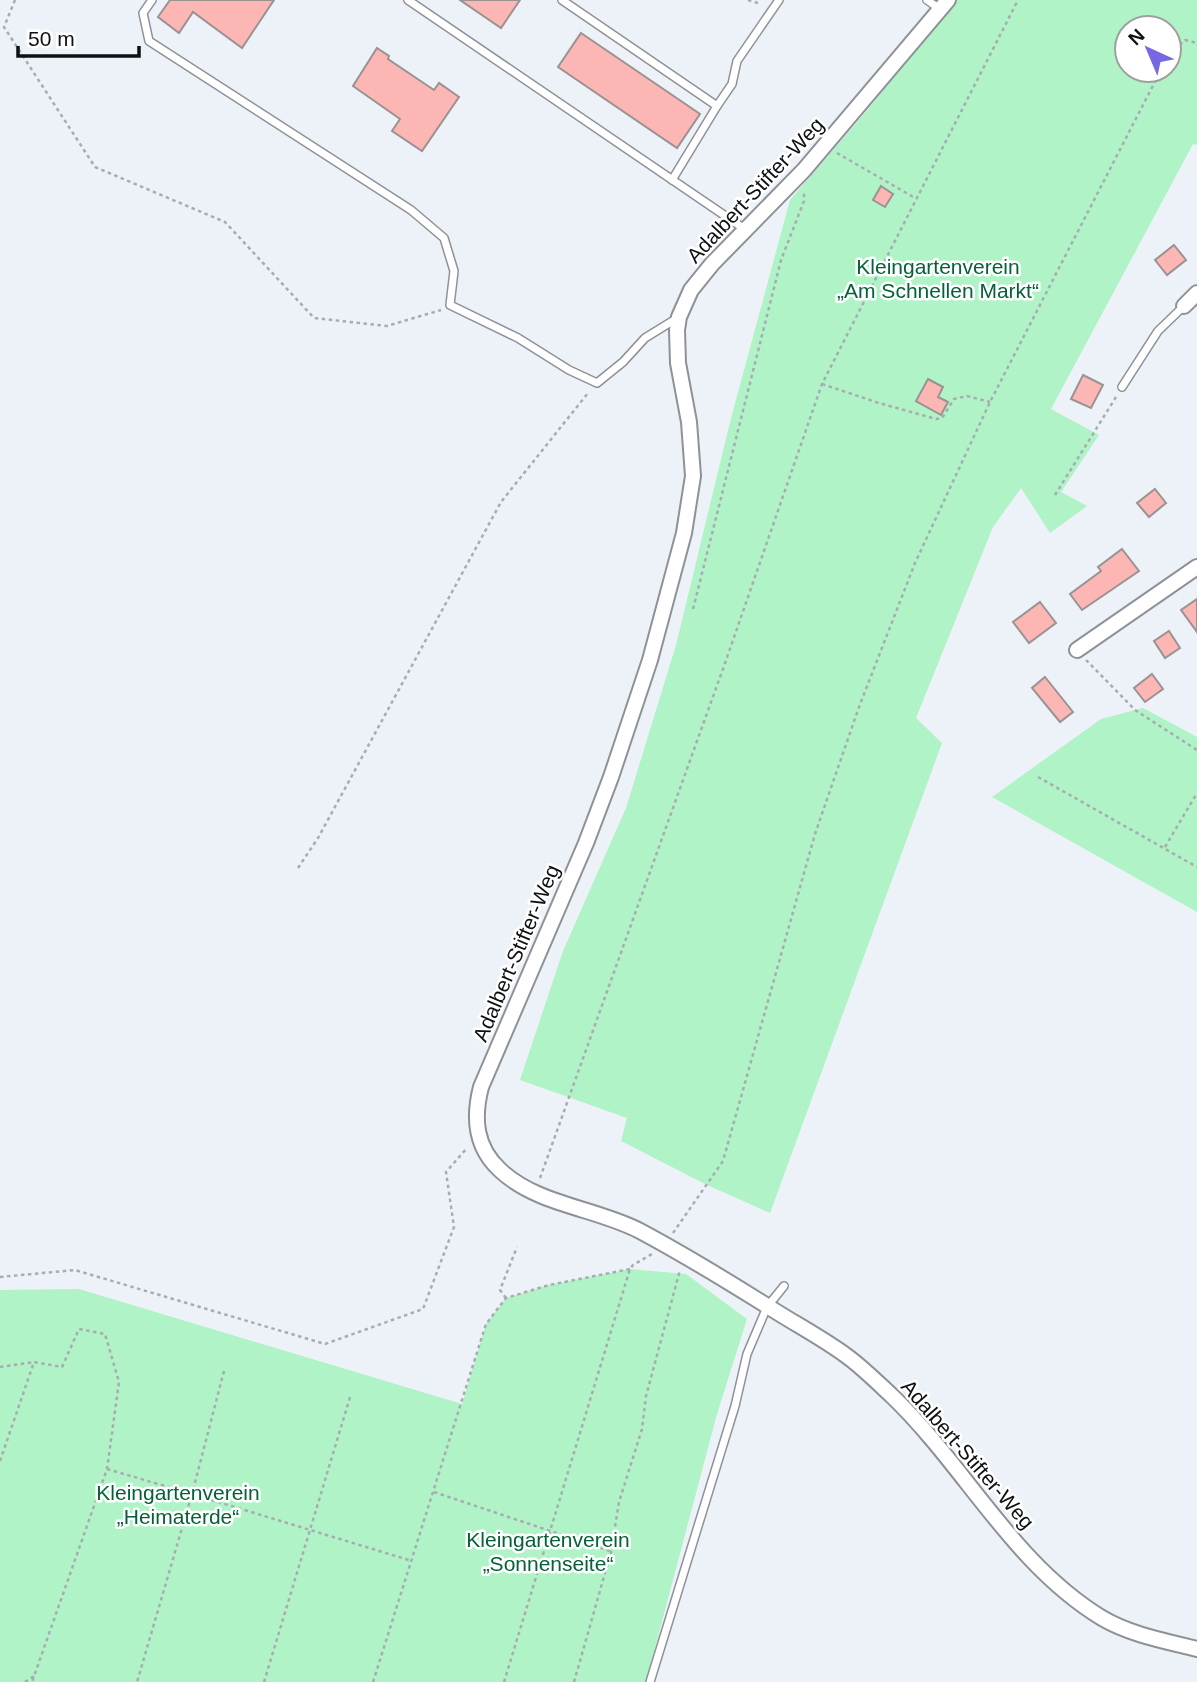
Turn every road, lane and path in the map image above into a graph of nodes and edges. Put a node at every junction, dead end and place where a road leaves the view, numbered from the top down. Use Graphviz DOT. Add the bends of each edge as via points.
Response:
graph roads {
  1 [pos="15,0"];
  2 [pos="152,0"];
  3 [pos="408,0"];
  4 [pos="562,0"];
  5 [pos="779,0"];
  6 [pos="927,0"];
  7 [pos="1018,0"];
  8 [pos="944,5"];
  9 [pos="1154,84"];
  10 [pos="717,106"];
  11 [pos="838,155"];
  12 [pos="804,170"];
  13 [pos="672,180"];
  14 [pos="915,198"];
  15 [pos="746,230"];
  16 [pos="1197,293"];
  17 [pos="450,305"];
  18 [pos="1184,306"];
  19 [pos="679,317"];
  20 [pos="597,383"];
  21 [pos="822,384"];
  22 [pos="1122,387"];
  23 [pos="990,402"];
  24 [pos="1055,495"];
  25 [pos="1197,567"];
  26 [pos="694,608"];
  27 [pos="1077,650"];
  28 [pos="1197,750"];
  29 [pos="1038,777"];
  30 [pos="1197,793"];
  31 [pos="1164,848"];
  32 [pos="1197,867"];
  33 [pos="298,868"];
  34 [pos="478,1135"];
  35 [pos="534,1192"];
  36 [pos="517,1247"];
  37 [pos="660,1248"];
  38 [pos="684,1256"];
  39 [pos="631,1269"];
  40 [pos="0,1277"];
  41 [pos="784,1286"];
  42 [pos="506,1298"];
  43 [pos="767,1307"];
  44 [pos="34,1363"];
  45 [pos="0,1367"];
  46 [pos="224,1371"];
  47 [pos="351,1394"];
  48 [pos="0,1461"];
  49 [pos="107,1469"];
  50 [pos="434,1492"];
  51 [pos="192,1494"];
  52 [pos="309,1531"];
  53 [pos="550,1531"];
  54 [pos="611,1552"];
  55 [pos="412,1561"];
  56 [pos="1197,1649"];
  57 [pos="34,1676"];
  58 [pos="25,1682"];
  59 [pos="32,1682"];
  60 [pos="137,1682"];
  61 [pos="264,1682"];
  62 [pos="373,1682"];
  63 [pos="504,1682"];
  64 [pos="574,1682"];
  65 [pos="650,1682"];
  1 -- 17 [label="path" via="4,27 94,167 225,222 314,318 387,326"];
  2 -- 17 [label="lane" via="143,13 149,41 411,209 444,238 454,271"];
  3 -- 13 [label="lane"];
  4 -- 10 [label="lane"];
  5 -- 10 [label="lane" via="737,61 732,84"];
  6 -- 8 [label="lane"];
  7 -- 14 [label="path"];
  8 -- 12 [label="street, Adalbert-Stifter-Weg"];
  9 -- 23 [label="path"];
  10 -- 13 [label="lane"];
  11 -- 14 [label="path"];
  12 -- 15 [label="street, Adalbert-Stifter-Weg"];
  12 -- 26 [label="path" via="804,201 781,260"];
  13 -- 15 [label="lane"];
  14 -- 21 [label="path"];
  15 -- 19 [label="street, Adalbert-Stifter-Weg" via="698,281"];
  16 -- 18 [label="street"];
  17 -- 20 [label="lane"];
  18 -- 22 [label="lane" via="1158,331"];
  19 -- 20 [label="lane" via="645,338"];
  19 -- 34 [label="street, Adalbert-Stifter-Weg" via="678,363 693,464 684,533 650,660 607,788 481,1087 475,1118"];
  20 -- 33 [label="path" via="501,502"];
  21 -- 23 [label="path" via="936,419 942,418 954,399 967,396"];
  21 -- 35 [label="path"];
  22 -- 24 [label="path"];
  23 -- 37 [label="path" via="915,563 859,707 815,834 723,1161"];
  25 -- 27 [label="street"];
  27 -- 28 [label="path" via="1135,710"];
  29 -- 31 [label="path"];
  30 -- 31 [label="path"];
  31 -- 32 [label="path"];
  34 -- 35 [label="street, Adalbert-Stifter-Weg" via="499,1169"];
  34 -- 40 [label="path" via="446,1172 454,1227 423,1309 325,1344 75,1270"];
  35 -- 37 [label="street, Adalbert-Stifter-Weg" via="616,1221"];
  36 -- 42 [label="path" via="500,1290"];
  37 -- 38 [label="street, Adalbert-Stifter-Weg"];
  37 -- 39 [label="path"];
  38 -- 43 [label="street, Adalbert-Stifter-Weg"];
  38 -- 54 [label="path" via="646,1396 642,1429 619,1502"];
  39 -- 42 [label="path"];
  39 -- 53 [label="path"];
  41 -- 43 [label="lane"];
  42 -- 50 [label="path" via="486,1324"];
  43 -- 56 [label="street, Adalbert-Stifter-Weg" via="848,1357 892,1396 1035,1563 1075,1599 1136,1633"];
  43 -- 65 [label="lane" via="747,1354"];
  44 -- 45 [label="path"];
  44 -- 48 [label="path"];
  44 -- 49 [label="path" via="62,1367 79,1329 105,1334 120,1382"];
  46 -- 51 [label="path"];
  47 -- 52 [label="path"];
  49 -- 51 [label="path"];
  49 -- 57 [label="path"];
  50 -- 53 [label="path"];
  50 -- 55 [label="path"];
  51 -- 52 [label="path"];
  51 -- 60 [label="path"];
  52 -- 55 [label="path"];
  52 -- 61 [label="path"];
  53 -- 54 [label="path"];
  53 -- 63 [label="path"];
  54 -- 64 [label="path"];
  55 -- 62 [label="path"];
  57 -- 58 [label="path"];
  57 -- 59 [label="path"];
}
